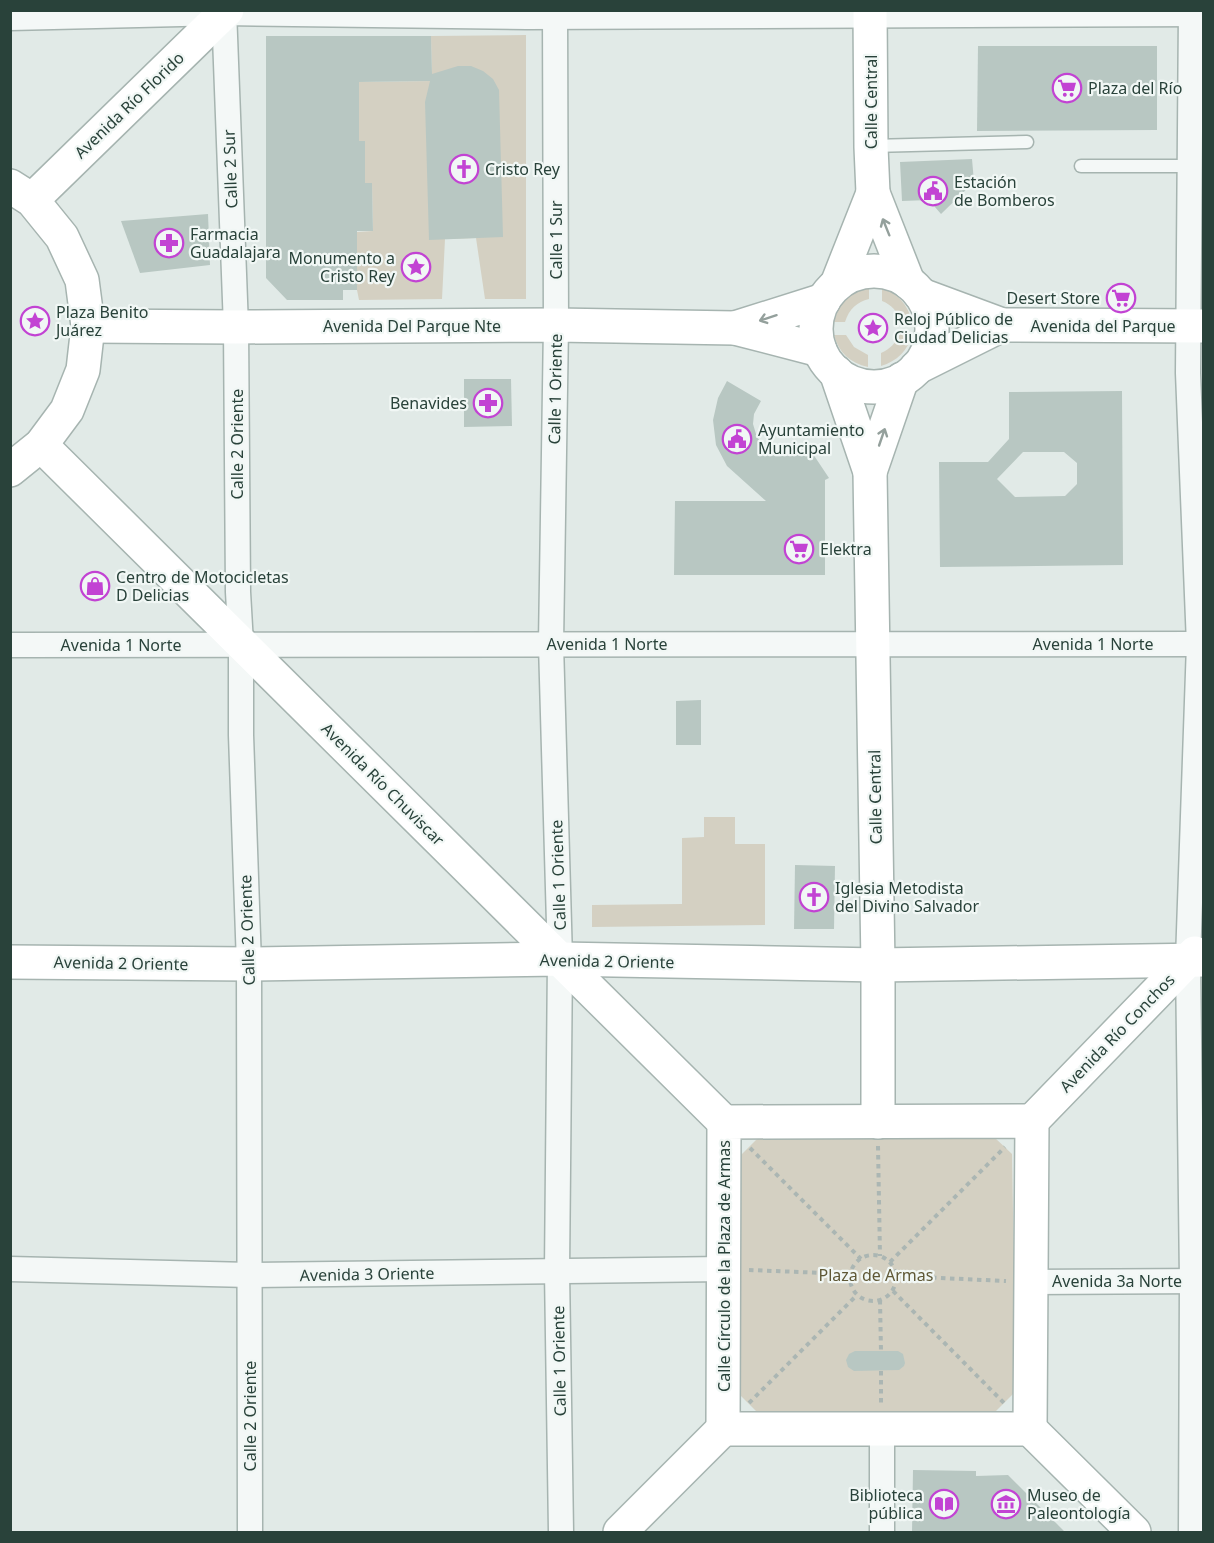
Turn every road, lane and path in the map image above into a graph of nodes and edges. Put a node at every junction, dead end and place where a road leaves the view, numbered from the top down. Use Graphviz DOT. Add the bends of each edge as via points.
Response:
graph roads {
  1 [pos="225,11"];
  2 [pos="870,13"];
  3 [pos="1195,13"];
  4 [pos="555,14"];
  5 [pos="10,18"];
  6 [pos="1027,142"];
  7 [pos="871,147"];
  8 [pos="1081,166"];
  9 [pos="1189,166"];
  10 [pos="21,193"];
  11 [pos="873,193"];
  12 [pos="915,288"];
  13 [pos="830,292"];
  14 [pos="556,325"];
  15 [pos="1002,325"];
  16 [pos="88,326"];
  17 [pos="1196,326"];
  18 [pos="236,327"];
  19 [pos="735,328"];
  20 [pos="828,361"];
  21 [pos="909,374"];
  22 [pos="41,445"];
  23 [pos="10,470"];
  24 [pos="870,472"];
  25 [pos="241,644"];
  26 [pos="551,644"];
  27 [pos="873,644"];
  28 [pos="1201,644"];
  29 [pos="10,645"];
  30 [pos="1198,955"];
  31 [pos="560,959"];
  32 [pos="10,962"];
  33 [pos="249,964"];
  34 [pos="878,965"];
  35 [pos="1032,1121"];
  36 [pos="724,1122"];
  37 [pos="878,1122"];
  38 [pos="880,1256"];
  39 [pos="861,1259"];
  40 [pos="890,1262"];
  41 [pos="10,1269"];
  42 [pos="724,1269"];
  43 [pos="558,1271"];
  44 [pos="850,1274"];
  45 [pos="249,1275"];
  46 [pos="896,1276"];
  47 [pos="1198,1281"];
  48 [pos="1031,1282"];
  49 [pos="893,1291"];
  50 [pos="857,1295"];
  51 [pos="880,1300"];
  52 [pos="881,1351"];
  53 [pos="881,1371"];
  54 [pos="723,1429"];
  55 [pos="882,1429"];
  56 [pos="1030,1429"];
  57 [pos="250,1533"];
  58 [pos="561,1533"];
  59 [pos="620,1533"];
  60 [pos="882,1533"];
  61 [pos="1134,1533"];
  62 [pos="1191,1533"];
  1 -- 4 [label="street"];
  1 -- 5 [label="street"];
  1 -- 10 [label="main road, Avenida Río Florido"];
  1 -- 18 [label="street, Calle 2 Sur"];
  2 -- 3 [label="street"];
  2 -- 4 [label="street"];
  2 -- 7 [label="main road, Calle Central"];
  3 -- 9 [label="street"];
  4 -- 14 [label="street, Calle 1 Sur"];
  6 -- 7 [label="lane"];
  7 -- 11 [label="main road, Calle Central"];
  8 -- 9 [label="lane"];
  9 -- 17 [label="street"];
  10 -- 16 [label="main road" via="62,237 82,280"];
  12 -- 11 [label="main road, one-way"];
  11 -- 13 [label="main road"];
  12 -- 13 [label="main road" via="891,273 872,271 853,274"];
  12 -- 15 [label="main road"];
  12 -- 21 [label="main road" via="932,324 925,355"];
  13 -- 19 [label="main road, one-way"];
  13 -- 20 [label="main road" via="817,316 816,333"];
  14 -- 18 [label="main road, Avenida Del Parque Nte"];
  14 -- 19 [label="main road, Avenida Del Parque Nte"];
  14 -- 26 [label="street, Calle 1 Oriente"];
  15 -- 17 [label="main road, Avenida del Parque"];
  15 -- 21 [label="main road"];
  16 -- 18 [label="main road, Avenida Del Parque Nte"];
  16 -- 22 [label="main road" via="83,370 67,410"];
  17 -- 28 [label="street" via="1188,373"];
  18 -- 25 [label="street, Calle 2 Oriente"];
  19 -- 20 [label="main road"];
  20 -- 21 [label="main road" via="850,382 868,386 885,385"];
  20 -- 24 [label="main road"];
  24 -- 21 [label="main road, one-way"];
  22 -- 23 [label="main road"];
  22 -- 25 [label="main road, Avenida Río Chuviscar"];
  24 -- 27 [label="main road, Calle Central"];
  25 -- 26 [label="street, Avenida 1 Norte"];
  25 -- 29 [label="street, Avenida 1 Norte"];
  25 -- 31 [label="main road, Avenida Río Chuviscar"];
  25 -- 33 [label="street, Calle 2 Oriente"];
  26 -- 27 [label="street, Avenida 1 Norte"];
  26 -- 31 [label="street, Calle 1 Oriente"];
  27 -- 28 [label="street, Avenida 1 Norte"];
  27 -- 34 [label="main road, Calle Central"];
  28 -- 30 [label="street"];
  30 -- 34 [label="main road, Avenida 2 Oriente"];
  30 -- 35 [label="main road, Avenida Río Conchos"];
  30 -- 47 [label="street"];
  31 -- 33 [label="main road, Avenida 2 Oriente"];
  31 -- 34 [label="main road, Avenida 2 Oriente"];
  31 -- 36 [label="main road, Avenida Río Chuviscar"];
  31 -- 43 [label="street, Calle 1 Oriente"];
  32 -- 33 [label="main road, Avenida 2 Oriente"];
  33 -- 45 [label="street, Calle 2 Oriente"];
  34 -- 37 [label="main road, Calle Central"];
  35 -- 37 [label="main road, Calle Círculo de la Plaza de Armas"];
  35 -- 40 [label="path"];
  35 -- 48 [label="main road"];
  36 -- 37 [label="main road, Calle Círculo de la Plaza de Armas"];
  36 -- 39 [label="path"];
  36 -- 42 [label="main road, Calle Círculo de la Plaza de Armas"];
  37 -- 38 [label="path"];
  38 -- 39 [label="path"];
  38 -- 40 [label="path"];
  39 -- 44 [label="path"];
  40 -- 46 [label="path"];
  41 -- 45 [label="street, Avenida 3 Oriente"];
  42 -- 43 [label="street, Avenida 3 Oriente"];
  42 -- 44 [label="path"];
  42 -- 54 [label="main road, Calle Círculo de la Plaza de Armas"];
  43 -- 45 [label="street, Avenida 3 Oriente"];
  43 -- 58 [label="street, Calle 1 Oriente"];
  44 -- 50 [label="path"];
  45 -- 57 [label="street, Calle 2 Oriente"];
  46 -- 48 [label="path"];
  46 -- 49 [label="path"];
  47 -- 48 [label="street, Avenida 3a Norte"];
  47 -- 62 [label="street"];
  48 -- 56 [label="main road"];
  49 -- 51 [label="path"];
  49 -- 56 [label="path"];
  50 -- 51 [label="path"];
  50 -- 54 [label="path"];
  51 -- 52 [label="path"];
  53 -- 55 [label="path"];
  54 -- 55 [label="main road"];
  54 -- 59 [label="main road"];
  55 -- 56 [label="main road"];
  55 -- 60 [label="street"];
  56 -- 61 [label="main road"];
}
